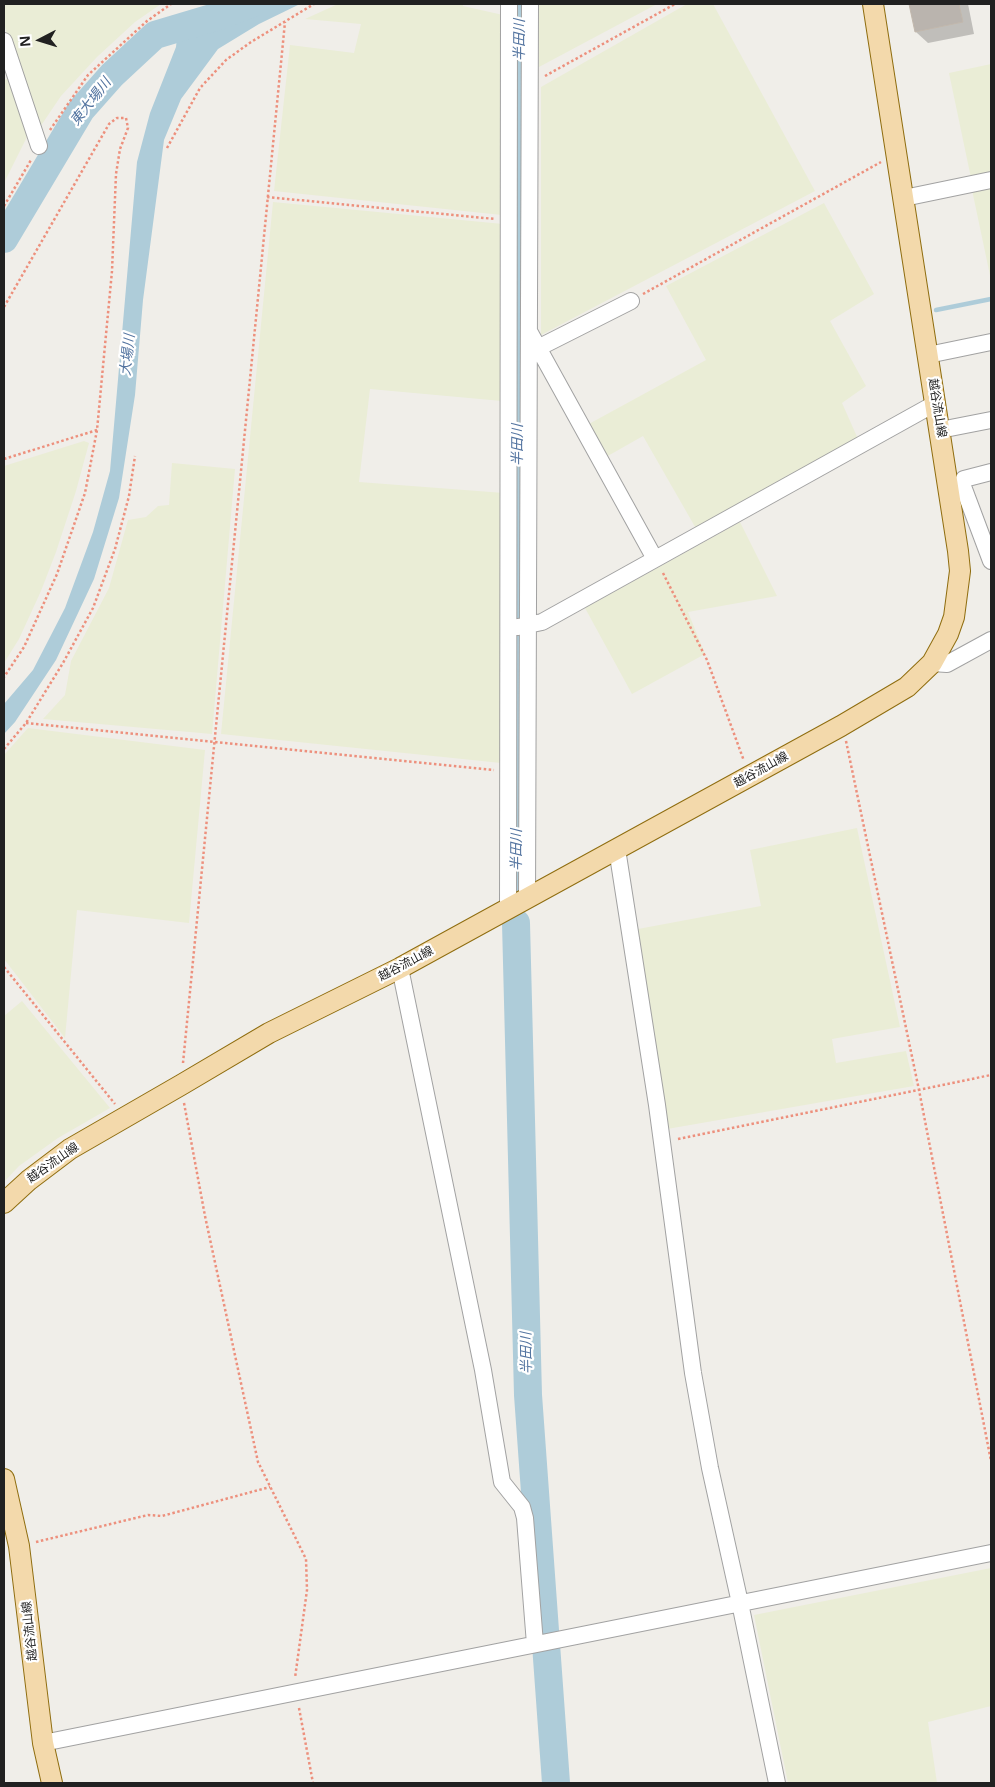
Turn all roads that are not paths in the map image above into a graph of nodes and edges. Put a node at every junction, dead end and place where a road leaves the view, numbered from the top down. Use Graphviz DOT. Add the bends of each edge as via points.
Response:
graph roads {
  1 [pos="509,4"];
  2 [pos="530,4"];
  3 [pos="873,4"];
  4 [pos="4,40"];
  5 [pos="39,146"];
  6 [pos="991,180"];
  7 [pos="904,198"];
  8 [pos="631,301"];
  9 [pos="991,342"];
  10 [pos="928,355"];
  11 [pos="524,357"];
  12 [pos="936,403"];
  13 [pos="991,420"];
  14 [pos="940,430"];
  15 [pos="991,472"];
  16 [pos="956,488"];
  17 [pos="655,559"];
  18 [pos="991,561"];
  19 [pos="517,627"];
  20 [pos="991,640"];
  21 [pos="932,663"];
  22 [pos="617,849"];
  23 [pos="527,899"];
  24 [pos="508,910"];
  25 [pos="400,968"];
  26 [pos="4,1203"];
  27 [pos="5,1487"];
  28 [pos="991,1552"];
  29 [pos="740,1603"];
  30 [pos="542,1642"];
  31 [pos="43,1743"];
  32 [pos="52,1783"];
  33 [pos="777,1783"];
  1 -- 11 [label="street" via="509,220"];
  2 -- 11 [label="street"];
  3 -- 7 [label="main road, 越谷流山線"];
  4 -- 5 [label="street"];
  6 -- 7 [label="street"];
  7 -- 10 [label="main road, 越谷流山線"];
  8 -- 11 [label="street"];
  9 -- 10 [label="street"];
  10 -- 12 [label="main road, 越谷流山線"];
  11 -- 17 [label="street"];
  11 -- 19 [label="street"];
  12 -- 14 [label="main road, 越谷流山線"];
  12 -- 17 [label="street"];
  13 -- 14 [label="street"];
  14 -- 16 [label="main road, 越谷流山線"];
  15 -- 16 [label="street" via="964,478"];
  16 -- 18 [label="street" via="964,489"];
  16 -- 21 [label="main road, 越谷流山線" via="958,593 954,618"];
  17 -- 19 [label="street" via="542,622"];
  19 -- 23 [label="street"];
  19 -- 24 [label="street" via="507,770"];
  20 -- 21 [label="street" via="947,664"];
  21 -- 22 [label="main road, 越谷流山線" via="907,687 841,726"];
  22 -- 23 [label="main road, 越谷流山線"];
  22 -- 29 [label="street" via="695,1382"];
  23 -- 24 [label="main road, 越谷流山線"];
  24 -- 25 [label="main road, 越谷流山線"];
  25 -- 26 [label="main road, 越谷流山線" via="269,1033 180,1084 51,1163"];
  25 -- 30 [label="street" via="481,1360 502,1482 522,1507 525,1518"];
  27 -- 31 [label="main road, 越谷流山線" via="19,1546"];
  28 -- 29 [label="street"];
  29 -- 30 [label="street"];
  29 -- 33 [label="street"];
  30 -- 31 [label="street"];
  31 -- 32 [label="main road, 越谷流山線"];
}
